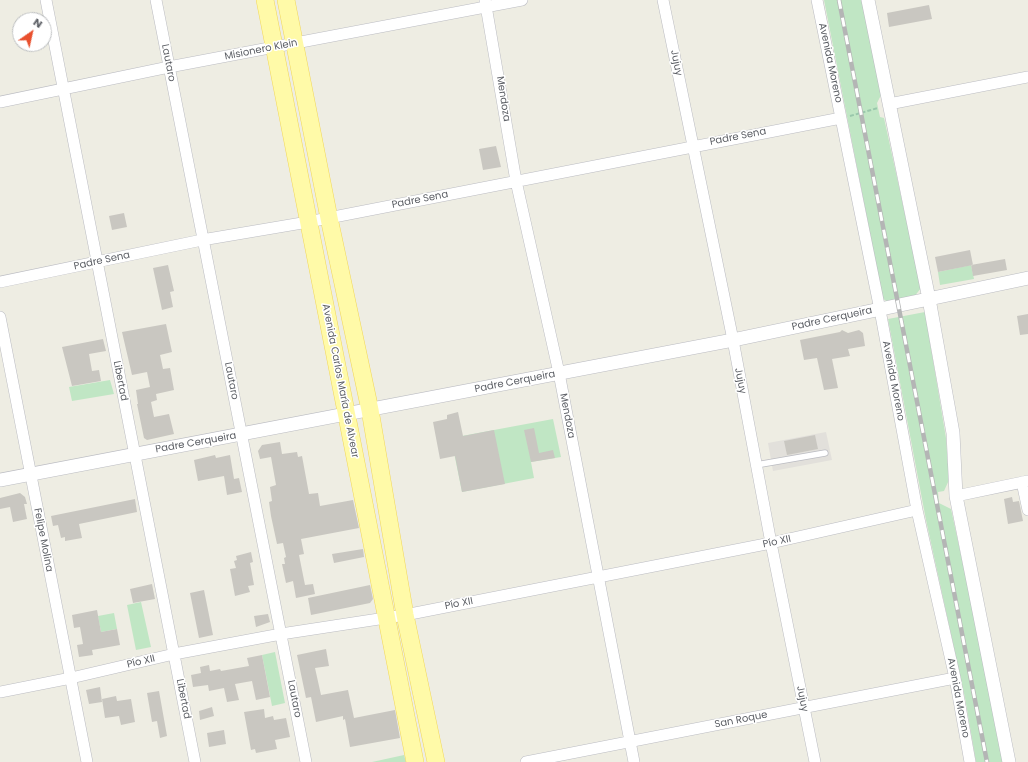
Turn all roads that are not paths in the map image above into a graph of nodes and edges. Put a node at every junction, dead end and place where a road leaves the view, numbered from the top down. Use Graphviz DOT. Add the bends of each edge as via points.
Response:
graph roads {
  1 [pos="46,0"];
  2 [pos="156,0"];
  3 [pos="265,0"];
  4 [pos="277,0"];
  5 [pos="286,0"];
  6 [pos="522,0"];
  7 [pos="663,0"];
  8 [pos="817,0"];
  9 [pos="868,0"];
  10 [pos="486,4"];
  11 [pos="285,46"];
  12 [pos="169,67"];
  13 [pos="1028,77"];
  14 [pos="62,90"];
  15 [pos="0,102"];
  16 [pos="889,104"];
  17 [pos="841,118"];
  18 [pos="692,146"];
  19 [pos="516,181"];
  20 [pos="319,220"];
  21 [pos="202,240"];
  22 [pos="96,263"];
  23 [pos="1028,278"];
  24 [pos="0,282"];
  25 [pos="929,299"];
  26 [pos="880,310"];
  27 [pos="0,317"];
  28 [pos="733,340"];
  29 [pos="559,373"];
  30 [pos="359,412"];
  31 [pos="242,434"];
  32 [pos="825,453"];
  33 [pos="135,454"];
  34 [pos="756,465"];
  35 [pos="31,474"];
  36 [pos="0,480"];
  37 [pos="1025,482"];
  38 [pos="956,496"];
  39 [pos="917,510"];
  40 [pos="1028,510"];
  41 [pos="771,543"];
  42 [pos="598,578"];
  43 [pos="397,616"];
  44 [pos="281,634"];
  45 [pos="174,654"];
  46 [pos="71,678"];
  47 [pos="955,678"];
  48 [pos="0,692"];
  49 [pos="804,708"];
  50 [pos="630,741"];
  51 [pos="87,762"];
  52 [pos="195,762"];
  53 [pos="306,762"];
  54 [pos="415,762"];
  55 [pos="426,762"];
  56 [pos="436,762"];
  57 [pos="526,762"];
  58 [pos="634,762"];
  59 [pos="815,762"];
  60 [pos="970,762"];
  61 [pos="1009,762"];
  1 -- 14 [label="street, Libertad"];
  2 -- 12 [label="street, Lautaro"];
  3 -- 11 [label="main road, Avenida Carlos María de Alvear"];
  4 -- 11 [label="main road, Avenida Carlos María de Alvear"];
  5 -- 11 [label="main road, Avenida Carlos María de Alvear"];
  6 -- 10 [label="street, Misionero Klein"];
  7 -- 18 [label="street, Jujuy"];
  8 -- 17 [label="street, Avenida Moreno"];
  9 -- 16 [label="street"];
  10 -- 11 [label="street, Misionero Klein"];
  10 -- 19 [label="street, Mendoza"];
  11 -- 12 [label="street, Misionero Klein"];
  11 -- 20 [label="main road, Avenida Carlos María de Alvear"];
  12 -- 14 [label="street, Misionero Klein"];
  12 -- 21 [label="street, Lautaro"];
  13 -- 16 [label="street"];
  14 -- 15 [label="street, Misionero Klein"];
  14 -- 22 [label="street, Libertad"];
  16 -- 25 [label="street"];
  17 -- 18 [label="street, Padre Sena"];
  17 -- 26 [label="street, Avenida Moreno"];
  18 -- 19 [label="street, Padre Sena"];
  18 -- 28 [label="street, Jujuy"];
  19 -- 20 [label="street, Padre Sena"];
  19 -- 29 [label="street, Mendoza"];
  20 -- 21 [label="street, Padre Sena"];
  20 -- 30 [label="main road, Avenida Carlos María de Alvear"];
  21 -- 22 [label="street, Padre Sena"];
  21 -- 31 [label="street, Lautaro"];
  22 -- 24 [label="street, Padre Sena"];
  22 -- 33 [label="street, Libertad"];
  23 -- 25 [label="street, Padre Cerqueira"];
  25 -- 26 [label="street, Padre Cerqueira"];
  25 -- 38 [label="street" via="953,433"];
  26 -- 28 [label="street, Padre Cerqueira"];
  26 -- 39 [label="street, Avenida Moreno"];
  27 -- 35 [label="street, Felipe Molina"];
  28 -- 29 [label="street, Padre Cerqueira"];
  28 -- 34 [label="street, Jujuy"];
  29 -- 30 [label="street, Padre Cerqueira"];
  29 -- 42 [label="street, Mendoza"];
  30 -- 31 [label="street, Padre Cerqueira"];
  30 -- 43 [label="main road, Avenida Carlos María de Alvear"];
  31 -- 33 [label="street, Padre Cerqueira"];
  31 -- 44 [label="street, Lautaro"];
  32 -- 34 [label="lane"];
  33 -- 35 [label="street, Padre Cerqueira"];
  33 -- 45 [label="street, Libertad"];
  34 -- 41 [label="street, Jujuy"];
  35 -- 36 [label="street, Padre Cerqueira"];
  35 -- 46 [label="street, Felipe Molina"];
  37 -- 38 [label="street"];
  37 -- 40 [label="street"];
  38 -- 61 [label="street"];
  39 -- 41 [label="street, Pío XII"];
  39 -- 47 [label="street, Avenida Moreno"];
  41 -- 42 [label="street, Pío XII"];
  41 -- 49 [label="street, Jujuy"];
  42 -- 43 [label="street, Pío XII"];
  42 -- 50 [label="street, Mendoza"];
  43 -- 44 [label="street, Pío XII"];
  43 -- 54 [label="main road, Avenida Carlos María de Alvear"];
  43 -- 55 [label="main road, Avenida Carlos María de Alvear"];
  43 -- 56 [label="main road, Avenida Carlos María de Alvear"];
  44 -- 45 [label="street, Pío XII"];
  44 -- 53 [label="street, Lautaro"];
  45 -- 46 [label="street, Pío XII"];
  45 -- 52 [label="street, Libertad"];
  46 -- 48 [label="street, Pío XII"];
  46 -- 51 [label="street, Felipe Molina"];
  47 -- 49 [label="street, San Roque"];
  47 -- 60 [label="street, Avenida Moreno"];
  49 -- 50 [label="street, San Roque"];
  49 -- 59 [label="street, Jujuy"];
  50 -- 57 [label="street, San Roque"];
  50 -- 58 [label="street, Mendoza"];
}
